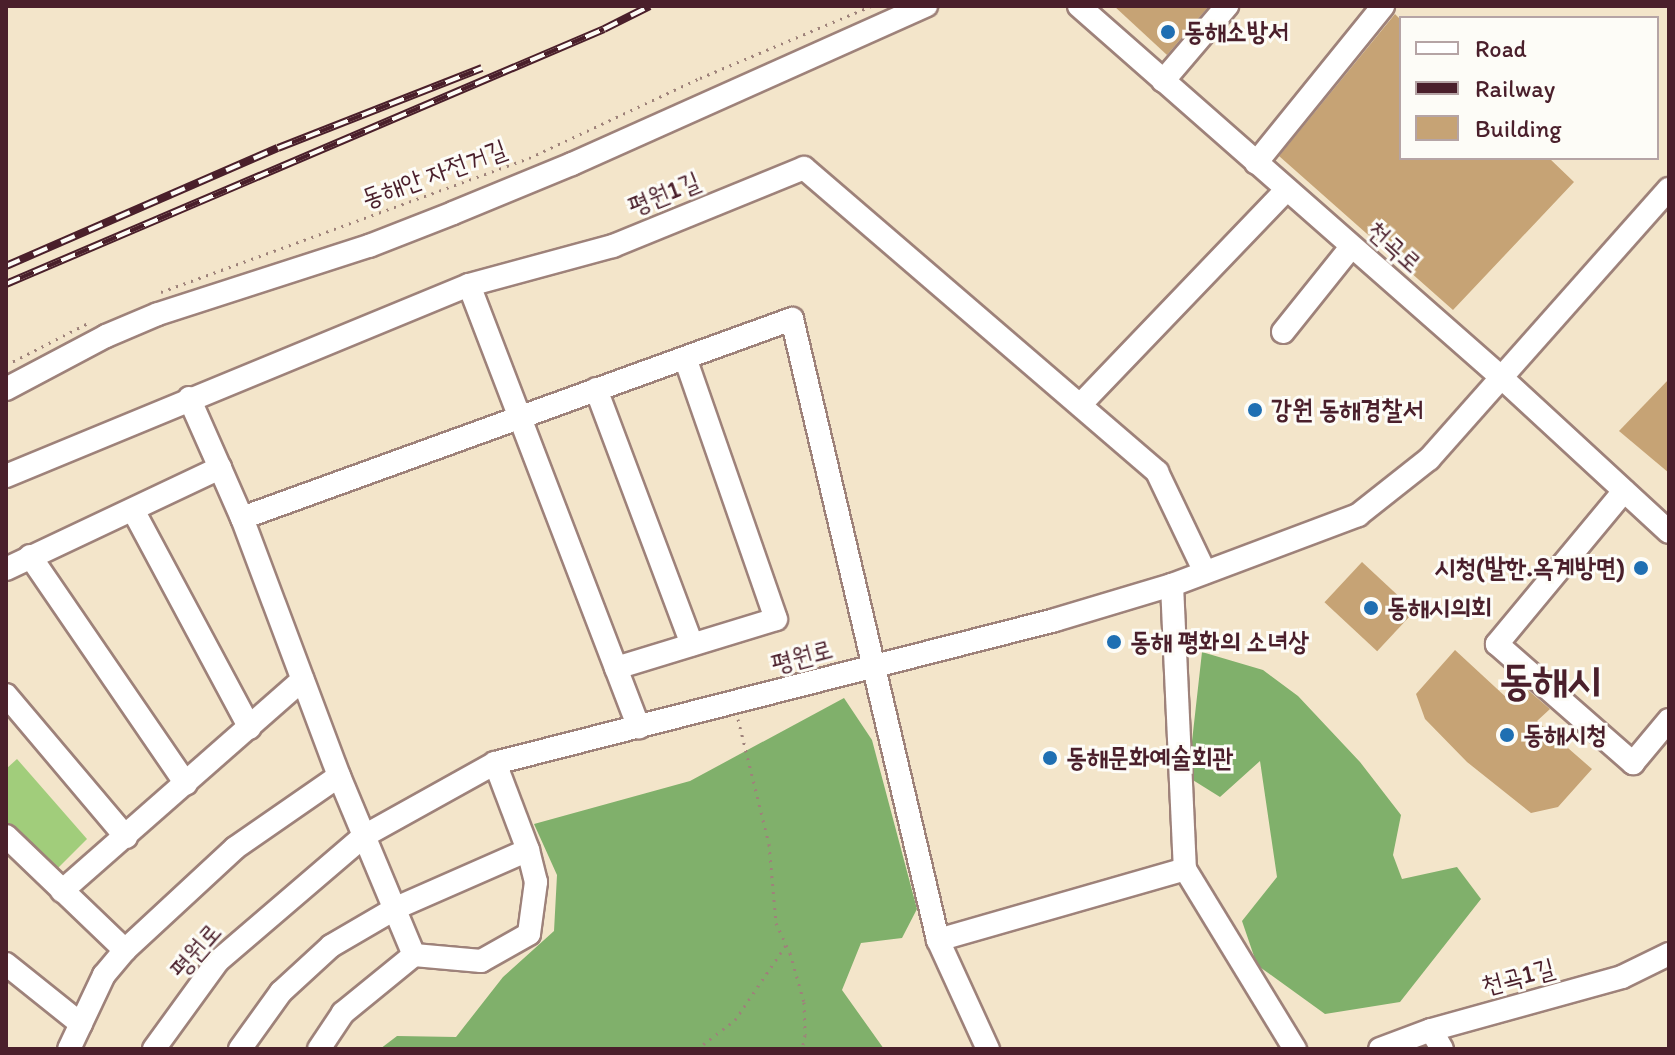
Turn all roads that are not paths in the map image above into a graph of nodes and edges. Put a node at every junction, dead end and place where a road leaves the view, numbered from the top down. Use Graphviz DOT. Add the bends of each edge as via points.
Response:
graph roads {
  1 [pos="926,6"];
  2 [pos="1079,6"];
  3 [pos="1227,6"];
  4 [pos="1383,6"];
  5 [pos="1163,81"];
  6 [pos="1256,163"];
  7 [pos="1669,189"];
  8 [pos="1286,190"];
  9 [pos="1351,247"];
  10 [pos="469,285"];
  11 [pos="1283,332"];
  12 [pos="685,358"];
  13 [pos="1502,378"];
  14 [pos="6,389"];
  15 [pos="596,389"];
  16 [pos="189,398"];
  17 [pos="1081,404"];
  18 [pos="520,416"];
  19 [pos="220,468"];
  20 [pos="6,476"];
  21 [pos="1624,491"];
  22 [pos="133,510"];
  23 [pos="242,518"];
  24 [pos="1669,532"];
  25 [pos="30,556"];
  26 [pos="6,569"];
  27 [pos="1205,572"];
  28 [pos="1172,585"];
  29 [pos="692,645"];
  30 [pos="616,668"];
  31 [pos="872,668"];
  32 [pos="302,680"];
  33 [pos="6,695"];
  34 [pos="1669,720"];
  35 [pos="250,728"];
  36 [pos="639,728"];
  37 [pos="495,763"];
  38 [pos="339,776"];
  39 [pos="186,784"];
  40 [pos="6,836"];
  41 [pos="364,836"];
  42 [pos="126,837"];
  43 [pos="528,850"];
  44 [pos="1185,869"];
  45 [pos="62,891"];
  46 [pos="396,908"];
  47 [pos="938,940"];
  48 [pos="125,950"];
  49 [pos="1669,954"];
  50 [pos="414,955"];
  51 [pos="6,964"];
  52 [pos="81,1024"];
  53 [pos="1437,1039"];
  54 [pos="69,1049"];
  55 [pos="154,1049"];
  56 [pos="240,1049"];
  57 [pos="319,1049"];
  58 [pos="988,1049"];
  59 [pos="1295,1049"];
  60 [pos="1380,1049"];
  1 -- 14 [label="street" via="453,213 369,246 158,314"];
  2 -- 5 [label="street, 천곡로"];
  3 -- 5 [label="street"];
  4 -- 6 [label="street"];
  5 -- 6 [label="street, 천곡로"];
  6 -- 8 [label="street, 천곡로"];
  7 -- 13 [label="street, 평원로"];
  8 -- 9 [label="street, 천곡로"];
  8 -- 17 [label="street"];
  9 -- 11 [label="street"];
  9 -- 13 [label="street, 천곡로"];
  10 -- 16 [label="street, 평원1길"];
  10 -- 17 [label="street, 평원1길" via="613,246 804,168"];
  10 -- 18 [label="street"];
  12 -- 15 [label="street"];
  12 -- 29 [label="street" via="776,619"];
  12 -- 31 [label="street" via="792,319"];
  13 -- 21 [label="street, 천곡로"];
  13 -- 27 [label="street, 평원로" via="1429,459 1358,515"];
  15 -- 18 [label="street"];
  15 -- 29 [label="street"];
  16 -- 19 [label="street"];
  16 -- 20 [label="street, 평원1길"];
  17 -- 27 [label="street, 평원1길" via="1157,472"];
  18 -- 23 [label="street"];
  18 -- 30 [label="street"];
  19 -- 22 [label="street"];
  19 -- 23 [label="street"];
  21 -- 24 [label="street, 천곡로"];
  21 -- 34 [label="street" via="1497,644 1633,763"];
  22 -- 25 [label="street"];
  22 -- 35 [label="street"];
  23 -- 32 [label="street"];
  25 -- 26 [label="street"];
  25 -- 39 [label="street"];
  27 -- 28 [label="street, 평원로"];
  28 -- 31 [label="street, 평원로"];
  28 -- 44 [label="street"];
  29 -- 30 [label="street"];
  30 -- 36 [label="street"];
  31 -- 36 [label="street, 평원로"];
  31 -- 47 [label="street"];
  32 -- 35 [label="street"];
  32 -- 38 [label="street"];
  33 -- 42 [label="street"];
  35 -- 39 [label="street"];
  36 -- 37 [label="street, 평원로"];
  37 -- 41 [label="street, 평원로"];
  37 -- 43 [label="street"];
  38 -- 41 [label="street"];
  38 -- 48 [label="street" via="235,848"];
  39 -- 42 [label="street"];
  40 -- 45 [label="street"];
  41 -- 46 [label="street"];
  41 -- 55 [label="street, 평원로" via="218,961"];
  42 -- 45 [label="street"];
  43 -- 46 [label="street"];
  43 -- 50 [label="street" via="536,882 529,934 481,961"];
  44 -- 47 [label="street"];
  44 -- 59 [label="street"];
  45 -- 48 [label="street"];
  46 -- 50 [label="street"];
  46 -- 56 [label="street" via="331,946 281,992"];
  47 -- 58 [label="street"];
  48 -- 52 [label="street" via="104,975"];
  49 -- 53 [label="street, 천곡1길" via="1622,977"];
  50 -- 57 [label="street" via="343,1013"];
  51 -- 52 [label="street"];
  52 -- 54 [label="street"];
  53 -- 60 [label="street, 천곡1길"];
}
